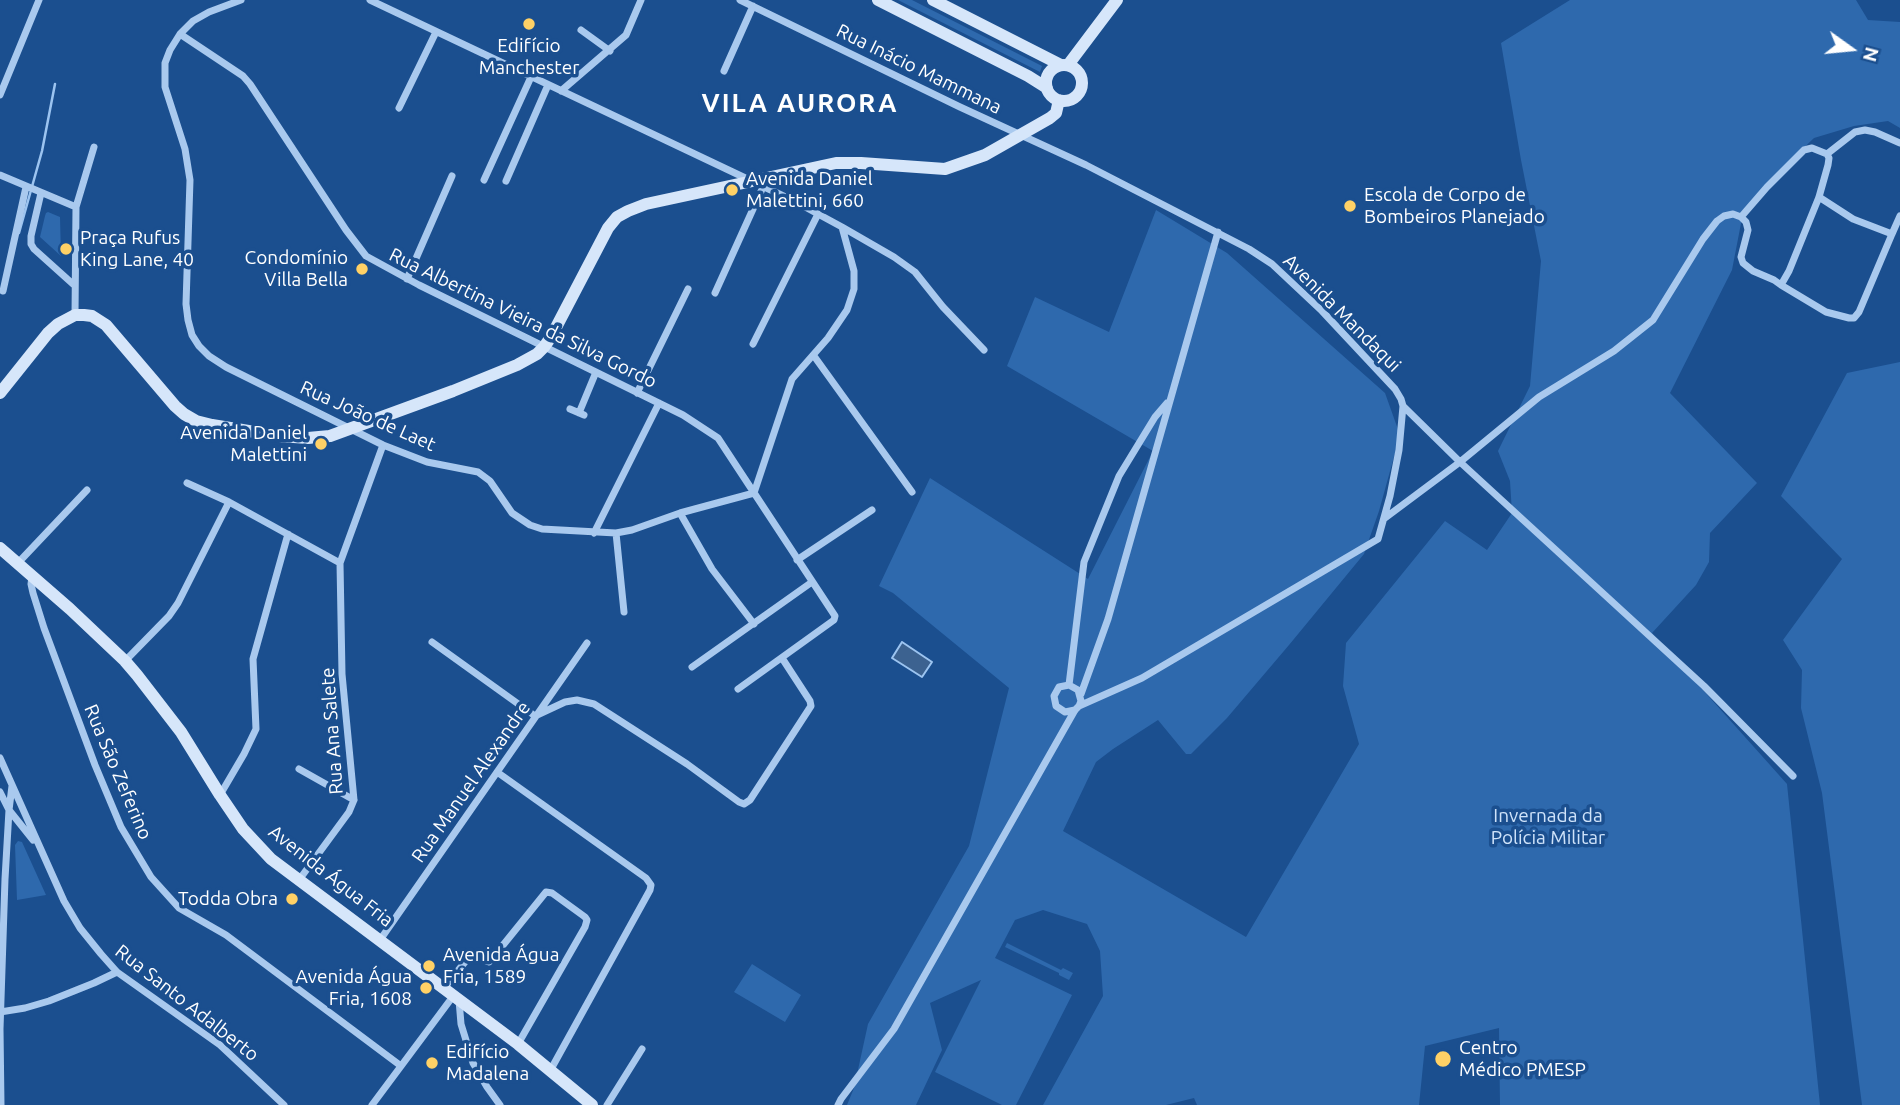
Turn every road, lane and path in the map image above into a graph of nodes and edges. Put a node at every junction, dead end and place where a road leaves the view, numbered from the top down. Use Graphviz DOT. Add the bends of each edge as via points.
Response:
graph roads {
  1 [pos="39,0"];
  2 [pos="241,0"];
  3 [pos="370,0"];
  4 [pos="641,0"];
  5 [pos="740,0"];
  6 [pos="878,0"];
  7 [pos="933,0"];
  8 [pos="1117,0"];
  9 [pos="753,6"];
  10 [pos="581,30"];
  11 [pos="436,32"];
  12 [pos="180,34"];
  13 [pos="610,51"];
  14 [pos="1065,65"];
  15 [pos="724,71"];
  16 [pos="531,77"];
  17 [pos="548,85"];
  18 [pos="1048,88"];
  19 [pos="561,90"];
  20 [pos="0,95"];
  21 [pos="1059,100"];
  22 [pos="399,108"];
  23 [pos="1020,135"];
  24 [pos="1900,143"];
  25 [pos="94,147"];
  26 [pos="1827,154"];
  27 [pos="1086,165"];
  28 [pos="0,175"];
  29 [pos="452,176"];
  30 [pos="484,180"];
  31 [pos="506,181"];
  32 [pos="751,181"];
  33 [pos="27,187"];
  34 [pos="763,187"];
  35 [pos="39,192"];
  36 [pos="1819,197"];
  37 [pos="75,207"];
  38 [pos="818,214"];
  39 [pos="1900,216"];
  40 [pos="1741,217"];
  41 [pos="842,228"];
  42 [pos="1218,232"];
  43 [pos="1892,234"];
  44 [pos="407,279"];
  45 [pos="74,285"];
  46 [pos="1781,285"];
  47 [pos="688,289"];
  48 [pos="3,291"];
  49 [pos="715,293"];
  50 [pos="75,315"];
  51 [pos="753,344"];
  52 [pos="544,347"];
  53 [pos="984,350"];
  54 [pos="814,356"];
  55 [pos="596,372"];
  56 [pos="0,393"];
  57 [pos="637,393"];
  58 [pos="1170,400"];
  59 [pos="659,403"];
  60 [pos="1403,406"];
  61 [pos="570,409"];
  62 [pos="353,429"];
  63 [pos="383,445"];
  64 [pos="1460,463"];
  65 [pos="187,483"];
  66 [pos="87,490"];
  67 [pos="912,492"];
  68 [pos="754,494"];
  69 [pos="229,502"];
  70 [pos="872,510"];
  71 [pos="680,513"];
  72 [pos="1384,519"];
  73 [pos="594,533"];
  74 [pos="616,533"];
  75 [pos="288,534"];
  76 [pos="0,548"];
  77 [pos="797,560"];
  78 [pos="340,563"];
  79 [pos="17,564"];
  80 [pos="32,576"];
  81 [pos="812,582"];
  82 [pos="624,612"];
  83 [pos="754,624"];
  84 [pos="432,642"];
  85 [pos="587,643"];
  86 [pos="782,657"];
  87 [pos="125,661"];
  88 [pos="692,667"];
  89 [pos="1069,685"];
  90 [pos="738,689"];
  91 [pos="1081,695"];
  92 [pos="1077,708"];
  93 [pos="536,716"];
  94 [pos="0,758"];
  95 [pos="299,769"];
  96 [pos="498,772"];
  97 [pos="1793,776"];
  98 [pos="12,785"];
  99 [pos="0,792"];
  100 [pos="220,795"];
  101 [pos="354,800"];
  102 [pos="9,810"];
  103 [pos="38,846"];
  104 [pos="299,880"];
  105 [pos="2,899"];
  106 [pos="380,940"];
  107 [pos="117,972"];
  108 [pos="452,994"];
  109 [pos="0,1012"];
  110 [pos="518,1044"];
  111 [pos="642,1049"];
  112 [pos="401,1066"];
  113 [pos="550,1071"];
  114 [pos="840,1102"];
  115 [pos="1,1105"];
  116 [pos="284,1105"];
  117 [pos="372,1105"];
  118 [pos="500,1105"];
  119 [pos="592,1105"];
  120 [pos="607,1105"];
  1 -- 20 [label="street"];
  2 -- 12 [label="street, Rua João de Laet" via="209,12"];
  3 -- 11 [label="street"];
  4 -- 13 [label="street" via="626,35"];
  5 -- 9 [label="street, Rua Inácio Mammana"];
  6 -- 18 [label="street"];
  7 -- 14 [label="street"];
  8 -- 14 [label="street"];
  9 -- 15 [label="street"];
  9 -- 23 [label="street, Rua Inácio Mammana"];
  10 -- 13 [label="street"];
  11 -- 16 [label="street"];
  11 -- 22 [label="street"];
  12 -- 44 [label="street, Rua Albertina Vieira da Silva Gordo" via="243,76 359,248"];
  12 -- 62 [label="street, Rua João de Laet" via="165,63 164,76 189,166 186,304 192,334 209,356 226,367"];
  13 -- 19 [label="street"];
  14 -- 18 [label="street" via="1049,74"];
  14 -- 21 [label="street" via="1080,75 1081,90 1074,98"];
  16 -- 17 [label="street"];
  16 -- 30 [label="street"];
  17 -- 19 [label="street"];
  17 -- 31 [label="street"];
  18 -- 21 [label="street"];
  19 -- 32 [label="street"];
  21 -- 23 [label="street" via="1054,115"];
  23 -- 27 [label="street, Rua Inácio Mammana"];
  23 -- 32 [label="street" via="985,155 945,169 836,163"];
  24 -- 26 [label="street" via="1865,130 1855,132"];
  25 -- 37 [label="street"];
  26 -- 36 [label="street"];
  26 -- 40 [label="street" via="1804,150"];
  27 -- 42 [label="street, Avenida Mandaqui"];
  28 -- 33 [label="street"];
  29 -- 44 [label="street"];
  32 -- 34 [label="street"];
  32 -- 52 [label="street" via="646,204 617,217"];
  33 -- 35 [label="street"];
  33 -- 48 [label="street"];
  34 -- 38 [label="street"];
  34 -- 49 [label="street"];
  35 -- 37 [label="street"];
  35 -- 45 [label="street" via="31,244"];
  36 -- 43 [label="street" via="1853,219"];
  36 -- 46 [label="street"];
  37 -- 45 [label="street"];
  38 -- 41 [label="street"];
  38 -- 51 [label="street"];
  39 -- 43 [label="street"];
  40 -- 46 [label="street" via="1748,230 1743,263"];
  40 -- 64 [label="street" via="1733,214 1717,221 1653,320 1614,351 1539,397"];
  41 -- 53 [label="street" via="915,272"];
  41 -- 54 [label="street" via="854,271 853,289 847,310"];
  42 -- 58 [label="street"];
  42 -- 60 [label="street, Avenida Mandaqui" via="1272,264 1322,311 1395,389"];
  43 -- 46 [label="street" via="1854,318 1826,312"];
  44 -- 52 [label="street, Rua Albertina Vieira da Silva Gordo"];
  45 -- 50 [label="street"];
  47 -- 57 [label="street"];
  50 -- 56 [label="street" via="48,333"];
  50 -- 62 [label="street" via="92,316 106,325 176,406 196,421 309,438"];
  52 -- 55 [label="street, Rua Albertina Vieira da Silva Gordo"];
  52 -- 62 [label="street" via="517,365"];
  54 -- 67 [label="street"];
  54 -- 68 [label="street" via="788,388"];
  55 -- 57 [label="street, Rua Albertina Vieira da Silva Gordo"];
  55 -- 61 [label="street" via="581,414"];
  57 -- 59 [label="street, Rua Albertina Vieira da Silva Gordo"];
  58 -- 89 [label="street" via="1119,476 1084,562"];
  58 -- 91 [label="street" via="1108,619"];
  59 -- 68 [label="street, Rua Albertina Vieira da Silva Gordo" via="719,438"];
  59 -- 73 [label="street"];
  60 -- 64 [label="street, Avenida Mandaqui"];
  60 -- 72 [label="street"];
  62 -- 63 [label="street, Rua João de Laet"];
  63 -- 73 [label="street, Rua João de Laet" via="427,462 478,472 512,513 530,525"];
  63 -- 78 [label="street"];
  64 -- 72 [label="street"];
  64 -- 97 [label="street, Avenida Mandaqui" via="1704,686"];
  65 -- 69 [label="street"];
  66 -- 79 [label="street"];
  68 -- 71 [label="street, Rua João de Laet"];
  68 -- 77 [label="street, Rua Albertina Vieira da Silva Gordo"];
  69 -- 75 [label="street"];
  69 -- 87 [label="street" via="178,603"];
  70 -- 77 [label="street"];
  71 -- 74 [label="street, Rua João de Laet"];
  71 -- 83 [label="street" via="712,569"];
  72 -- 92 [label="street" via="1378,539 1142,678"];
  73 -- 74 [label="street, Rua João de Laet"];
  74 -- 82 [label="street"];
  75 -- 78 [label="street"];
  75 -- 100 [label="street" via="253,659 256,729"];
  76 -- 79 [label="street, Avenida Água Fria"];
  77 -- 81 [label="street, Rua Albertina Vieira da Silva Gordo"];
  78 -- 101 [label="street, Rua Ana Salete" via="342,674"];
  79 -- 80 [label="street, Avenida Água Fria"];
  80 -- 87 [label="street, Avenida Água Fria"];
  80 -- 112 [label="street, Rua São Zeferino" via="44,628 100,777 121,827 151,877 179,908 226,935"];
  81 -- 83 [label="street"];
  81 -- 86 [label="street, Rua Albertina Vieira da Silva Gordo" via="834,620"];
  83 -- 88 [label="street"];
  84 -- 93 [label="street"];
  85 -- 93 [label="street, Rua Manuel Alexandre"];
  86 -- 90 [label="street"];
  86 -- 93 [label="street" via="810,708 744,804 594,704 565,702"];
  87 -- 100 [label="street, Avenida Água Fria" via="181,732"];
  89 -- 91 [label="street"];
  89 -- 92 [label="street" via="1059,687 1054,701 1065,712"];
  91 -- 92 [label="street"];
  92 -- 114 [label="street" via="894,1029"];
  93 -- 96 [label="street, Rua Manuel Alexandre"];
  94 -- 98 [label="street, Rua Santo Adalberto"];
  95 -- 101 [label="street"];
  96 -- 106 [label="street, Rua Manuel Alexandre"];
  96 -- 113 [label="street" via="651,885"];
  98 -- 102 [label="street"];
  98 -- 103 [label="street, Rua Santo Adalberto"];
  99 -- 102 [label="street, Rua Santo Adalberto"];
  100 -- 104 [label="street, Avenida Água Fria" via="258,846"];
  101 -- 104 [label="street, Rua Ana Salete"];
  102 -- 103 [label="street, Rua Santo Adalberto"];
  102 -- 105 [label="street"];
  103 -- 107 [label="street, Rua Santo Adalberto" via="80,928"];
  104 -- 106 [label="street, Avenida Água Fria"];
  105 -- 109 [label="street"];
  106 -- 108 [label="street, Avenida Água Fria"];
  107 -- 109 [label="street" via="48,1001"];
  107 -- 116 [label="street, Rua Santo Adalberto" via="220,1045"];
  108 -- 110 [label="street, Avenida Água Fria"];
  108 -- 110 [label="street" via="471,956 491,961 543,894 552,893 585,917 587,923"];
  108 -- 112 [label="street"];
  108 -- 118 [label="street" via="473,1063"];
  109 -- 115 [label="street"];
  110 -- 113 [label="street, Avenida Água Fria"];
  111 -- 120 [label="street"];
  112 -- 117 [label="street"];
  113 -- 119 [label="street, Avenida Água Fria"];
}
